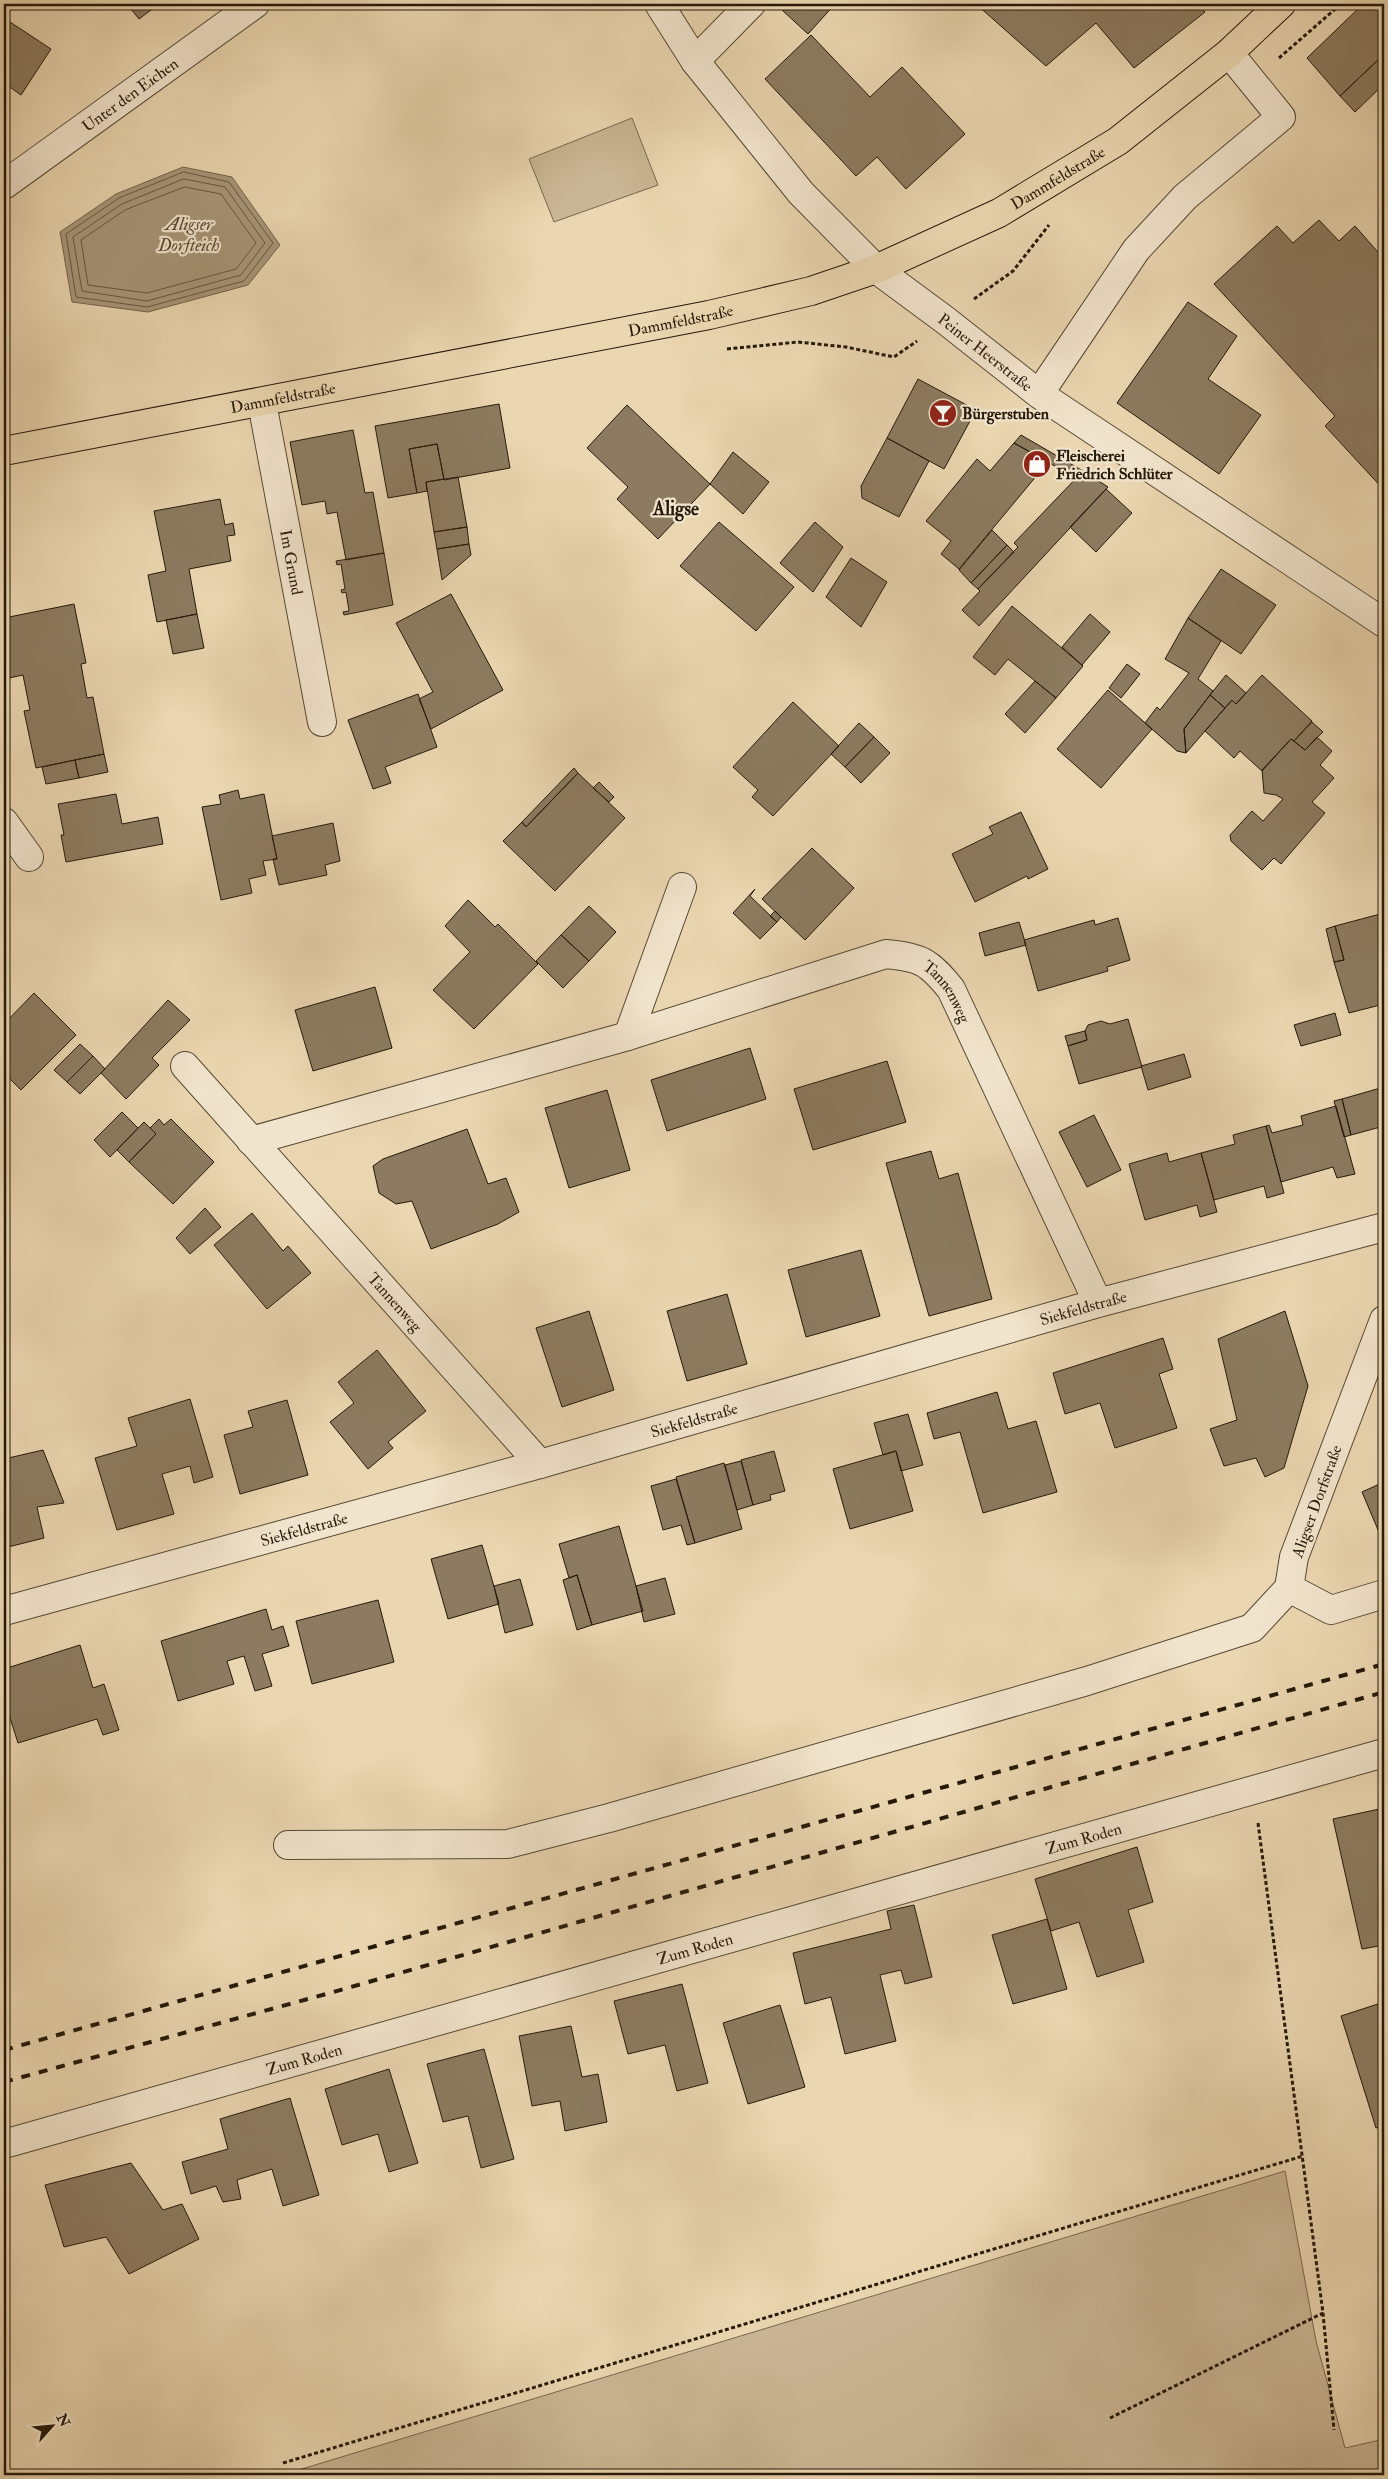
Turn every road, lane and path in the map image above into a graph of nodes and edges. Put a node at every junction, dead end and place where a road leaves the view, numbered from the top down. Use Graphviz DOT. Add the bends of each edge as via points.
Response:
graph roads {
  1 [pos="255,4"];
  2 [pos="658,4"];
  3 [pos="751,4"];
  4 [pos="1281,4"];
  5 [pos="1229,54"];
  6 [pos="695,62"];
  7 [pos="4,185"];
  8 [pos="876,269"];
  9 [pos="1039,394"];
  10 [pos="262,403"];
  11 [pos="4,451"];
  12 [pos="1384,623"];
  13 [pos="322,722"];
  14 [pos="4,822"];
  15 [pos="29,857"];
  16 [pos="682,887"];
  17 [pos="628,1036"];
  18 [pos="185,1066"];
  19 [pos="251,1141"];
  20 [pos="1384,1226"];
  21 [pos="1098,1303"];
  22 [pos="1384,1320"];
  23 [pos="540,1464"];
  24 [pos="1288,1588"];
  25 [pos="1384,1594"];
  26 [pos="4,1611"];
  27 [pos="1384,1753"];
  28 [pos="1254,1790"];
  29 [pos="288,1845"];
  30 [pos="4,2144"];
  31 [pos="1303,2156"];
  32 [pos="1323,2313"];
  33 [pos="1110,2418"];
  34 [pos="1334,2430"];
  35 [pos="283,2463"];
  1 -- 7 [label="street, Unter den Eichen"];
  2 -- 6 [label="street, Peiner Heerstraße"];
  3 -- 6 [label="street"];
  4 -- 5 [label="main road, Dammfeldstraße"];
  5 -- 8 [label="main road, Dammfeldstraße" via="1118,141 999,213"];
  5 -- 9 [label="street" via="1281,117 1185,197 1136,250"];
  6 -- 8 [label="street, Peiner Heerstraße" via="801,193"];
  8 -- 9 [label="street, Peiner Heerstraße"];
  8 -- 10 [label="main road, Dammfeldstraße" via="810,291 709,315"];
  9 -- 12 [label="street, Peiner Heerstraße"];
  10 -- 11 [label="main road, Dammfeldstraße"];
  10 -- 13 [label="street, Im Grund"];
  14 -- 15 [label="street"];
  16 -- 17 [label="street"];
  17 -- 19 [label="street, Tannenweg"];
  17 -- 21 [label="street, Tannenweg" via="886,954 912,956 935,969 951,989"];
  18 -- 19 [label="street, Tannenweg"];
  19 -- 23 [label="street, Tannenweg"];
  20 -- 21 [label="street, Siekfeldstraße"];
  21 -- 23 [label="street, Siekfeldstraße"];
  22 -- 24 [label="street, Aligser Dorfstraße" via="1294,1557"];
  23 -- 26 [label="street, Siekfeldstraße"];
  24 -- 25 [label="street" via="1331,1610"];
  24 -- 29 [label="street" via="1252,1628 1087,1681 554,1833 508,1844"];
  27 -- 28 [label="street, Zum Roden"];
  28 -- 30 [label="street, Zum Roden"];
  28 -- 31 [label="path"];
  31 -- 32 [label="path"];
  31 -- 35 [label="path"];
  32 -- 33 [label="path"];
  32 -- 34 [label="path"];
}
